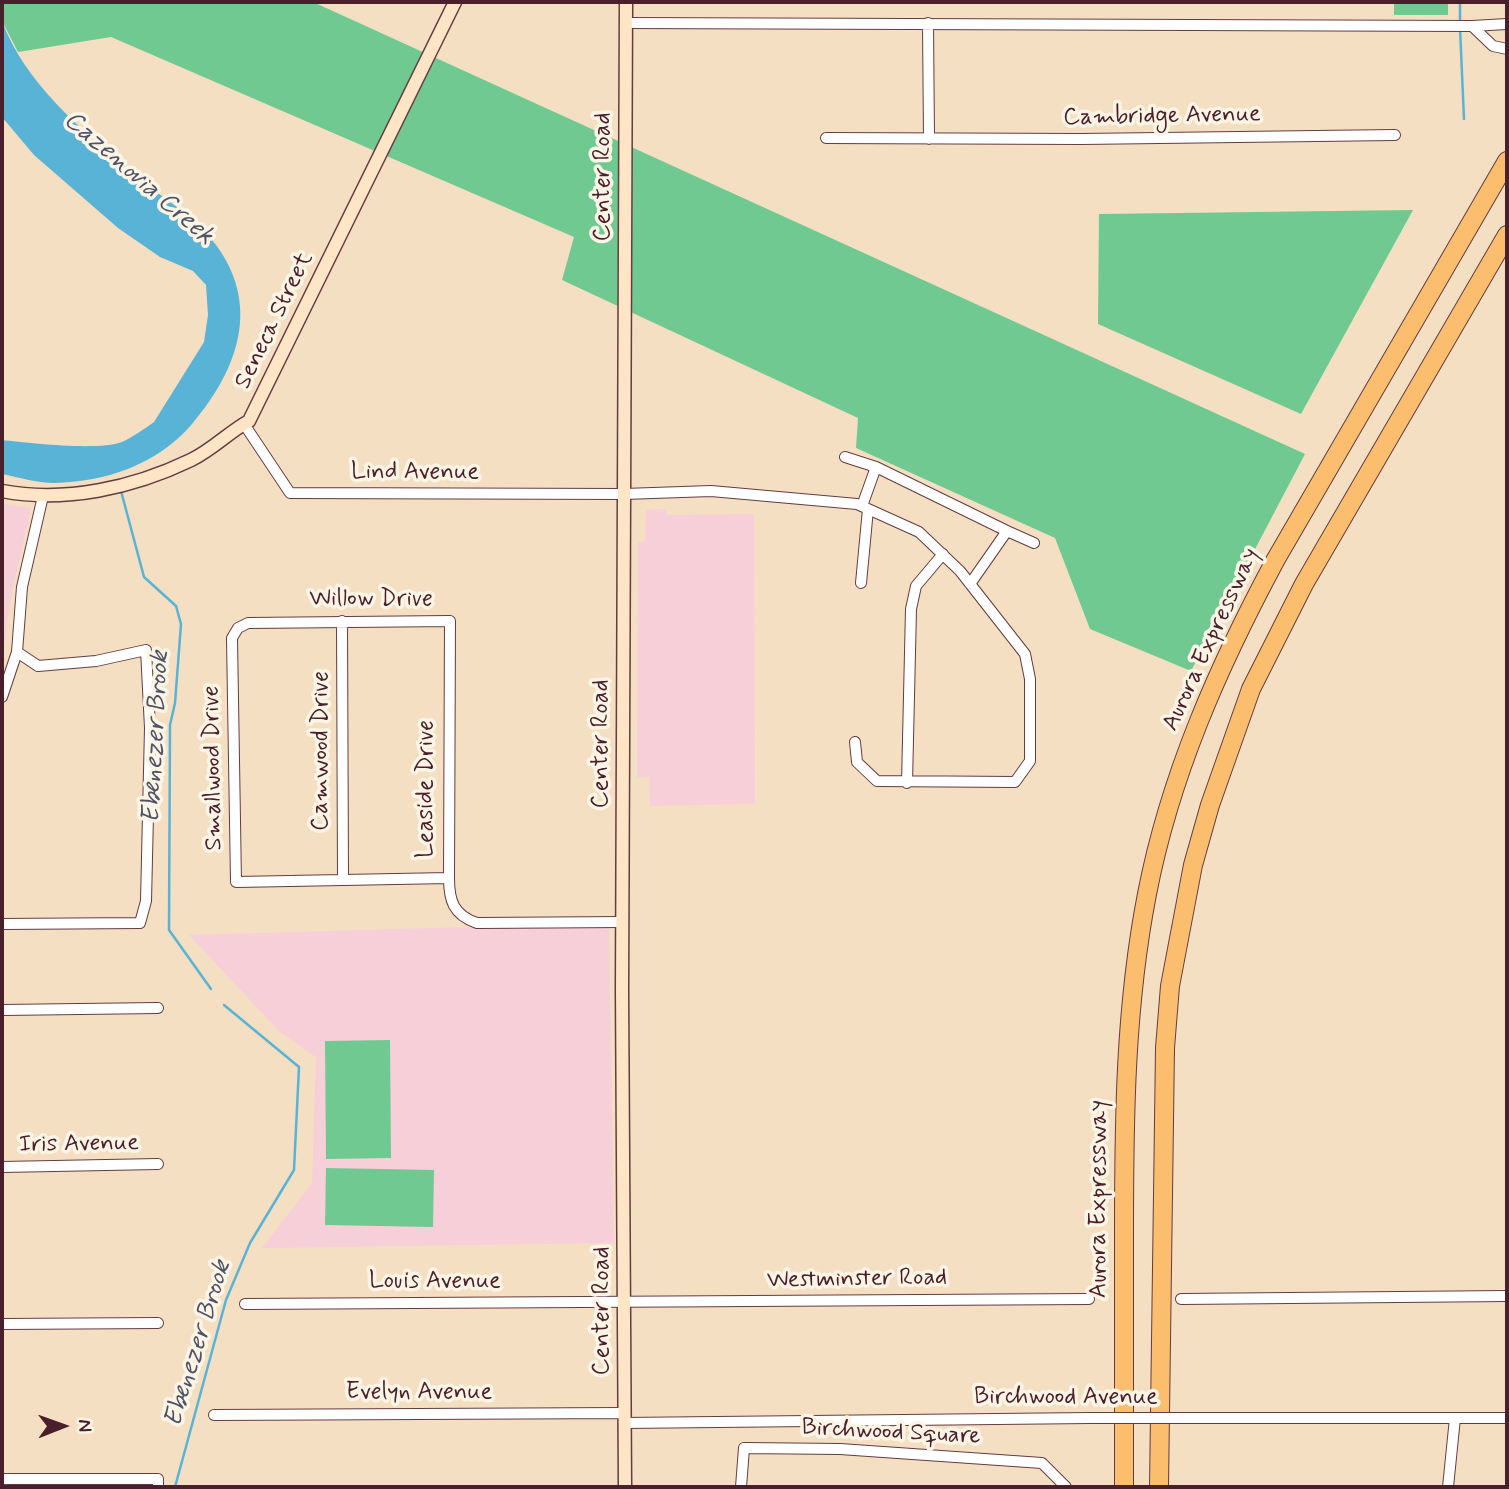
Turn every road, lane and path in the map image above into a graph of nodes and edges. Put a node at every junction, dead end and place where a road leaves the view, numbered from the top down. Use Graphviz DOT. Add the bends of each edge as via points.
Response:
graph roads {
  1 [pos="455,2"];
  2 [pos="626,2"];
  3 [pos="627,23"];
  4 [pos="928,23"];
  5 [pos="1507,24"];
  6 [pos="1472,26"];
  7 [pos="1507,49"];
  8 [pos="1395,135"];
  9 [pos="826,138"];
  10 [pos="929,139"];
  11 [pos="1507,161"];
  12 [pos="1507,235"];
  13 [pos="1507,251"];
  14 [pos="1466,307"];
  15 [pos="244,424"];
  16 [pos="845,457"];
  17 [pos="876,467"];
  18 [pos="2,491"];
  19 [pos="624,495"];
  20 [pos="43,496"];
  21 [pos="865,507"];
  22 [pos="1007,531"];
  23 [pos="1034,542"];
  24 [pos="943,554"];
  25 [pos="861,583"];
  26 [pos="970,584"];
  27 [pos="342,621"];
  28 [pos="255,623"];
  29 [pos="17,652"];
  30 [pos="2,697"];
  31 [pos="448,700"];
  32 [pos="855,742"];
  33 [pos="907,783"];
  34 [pos="449,878"];
  35 [pos="343,880"];
  36 [pos="622,922"];
  37 [pos="2,924"];
  38 [pos="158,1008"];
  39 [pos="2,1010"];
  40 [pos="158,1164"];
  41 [pos="2,1167"];
  42 [pos="1507,1296"];
  43 [pos="1089,1299"];
  44 [pos="1181,1299"];
  45 [pos="624,1303"];
  46 [pos="245,1304"];
  47 [pos="158,1323"];
  48 [pos="2,1324"];
  49 [pos="214,1415"];
  50 [pos="624,1418"];
  51 [pos="1455,1418"];
  52 [pos="1507,1418"];
  53 [pos="2,1479"];
  54 [pos="39,1483"];
  55 [pos="158,1483"];
  56 [pos="625,1487"];
  57 [pos="741,1487"];
  58 [pos="1066,1487"];
  59 [pos="1124,1487"];
  60 [pos="1159,1487"];
  61 [pos="1448,1487"];
  1 -- 15 [label="main road, Seneca Street" via="249,422"];
  2 -- 3 [label="main road, Center Road"];
  3 -- 4 [label="street"];
  3 -- 19 [label="main road, Center Road"];
  4 -- 6 [label="street"];
  4 -- 10 [label="street"];
  5 -- 6 [label="street"];
  6 -- 7 [label="street" via="1493,46"];
  8 -- 10 [label="street, Cambridge Avenue"];
  9 -- 10 [label="street, Cambridge Avenue"];
  11 -- 59 [label="highway, Aurora Expressway" via="1240,625 1180,772 1147,893 1125,1063"];
  12 -- 14 [label="highway"];
  13 -- 14 [label="highway"];
  14 -- 60 [label="highway" via="1304,584 1251,689 1210,805 1181,924 1164,1048"];
  15 -- 19 [label="street, Lind Avenue" via="290,494"];
  15 -- 20 [label="main road, Seneca Street" via="192,460 124,485"];
  16 -- 17 [label="street"];
  17 -- 21 [label="street"];
  17 -- 22 [label="street"];
  18 -- 20 [label="main road, Seneca Street"];
  19 -- 21 [label="street" via="710,491"];
  19 -- 36 [label="main road, Center Road"];
  20 -- 29 [label="street" via="22,587"];
  21 -- 24 [label="street" via="919,532"];
  21 -- 25 [label="street"];
  22 -- 23 [label="street"];
  22 -- 26 [label="street"];
  24 -- 26 [label="street"];
  24 -- 33 [label="street" via="916,586 911,609"];
  26 -- 33 [label="street" via="1025,654 1030,679 1030,761 1015,782"];
  27 -- 28 [label="street, Willow Drive"];
  27 -- 31 [label="street, Willow Drive" via="450,621"];
  27 -- 35 [label="street, Camwood Drive"];
  28 -- 35 [label="street, Smallwood Drive" via="238,628 232,638 236,882"];
  29 -- 30 [label="street"];
  29 -- 37 [label="street" via="38,666 96,661 146,650 150,728 146,901 140,923"];
  31 -- 34 [label="street, Leaside Drive"];
  32 -- 33 [label="street" via="857,762 866,773 877,781"];
  34 -- 35 [label="street"];
  34 -- 36 [label="street, Leaside Drive" via="455,909 477,923"];
  36 -- 45 [label="main road, Center Road"];
  38 -- 39 [label="street"];
  40 -- 41 [label="street, Iris Avenue"];
  42 -- 44 [label="street"];
  43 -- 45 [label="street, Westminster Road"];
  45 -- 46 [label="street, Louis Avenue"];
  45 -- 50 [label="main road, Center Road"];
  47 -- 48 [label="street"];
  49 -- 50 [label="street, Evelyn Avenue"];
  50 -- 51 [label="street, Birchwood Avenue, bridge"];
  50 -- 56 [label="main road, Center Road"];
  51 -- 52 [label="street, Birchwood Avenue"];
  51 -- 61 [label="street"];
  53 -- 54 [label="street"];
  54 -- 55 [label="street"];
  57 -- 58 [label="street, Birchwood Square" via="744,1447 1042,1463"];
}
